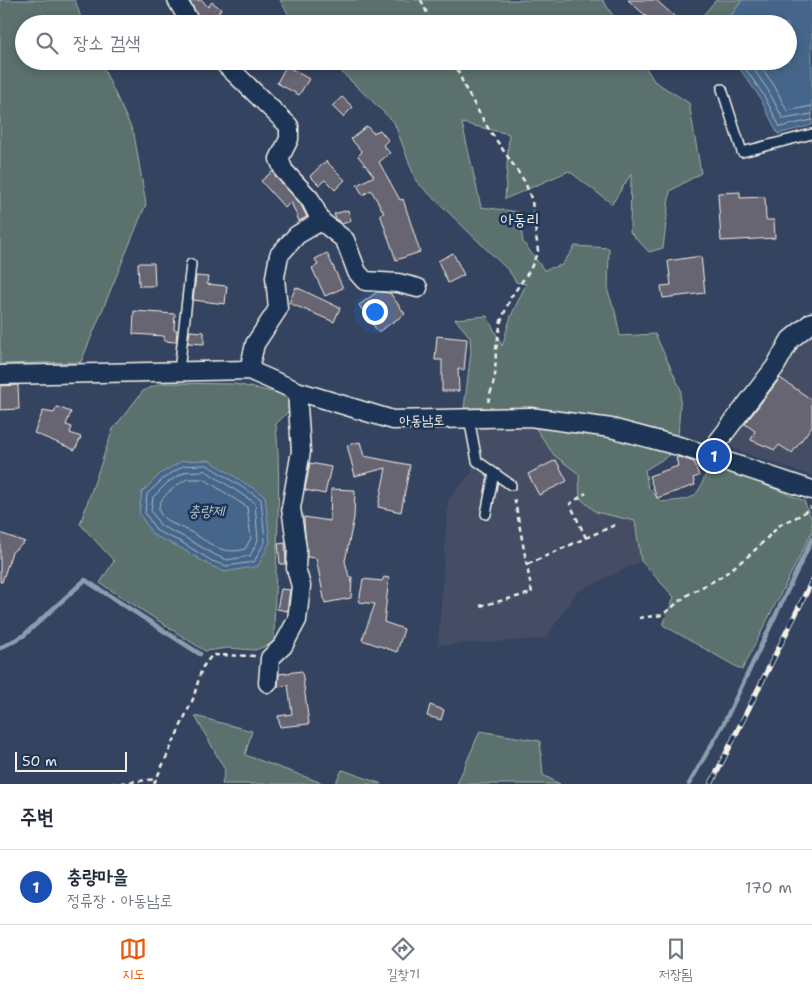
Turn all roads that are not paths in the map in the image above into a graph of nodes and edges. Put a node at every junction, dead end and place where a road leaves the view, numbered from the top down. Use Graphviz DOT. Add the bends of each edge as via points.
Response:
graph roads {
  1 [pos="177,0"];
  2 [pos="186,15"];
  3 [pos="231,70"];
  4 [pos="722,89"];
  5 [pos="812,134"];
  6 [pos="321,221"];
  7 [pos="191,264"];
  8 [pos="418,288"];
  9 [pos="812,322"];
  10 [pos="249,370"];
  11 [pos="179,371"];
  12 [pos="0,375"];
  13 [pos="297,391"];
  14 [pos="473,418"];
  15 [pos="707,456"];
  16 [pos="494,473"];
  17 [pos="511,485"];
  18 [pos="812,490"];
  19 [pos="486,514"];
  20 [pos="268,683"];
  1 -- 2 [label="street"];
  3 -- 6 [label="street" via="289,126 289,139 279,159 284,170 310,199"];
  4 -- 5 [label="lane" via="742,152"];
  6 -- 8 [label="street" via="345,240 357,272 365,281 398,282"];
  6 -- 10 [label="street" via="297,235 279,255 275,277 278,309 254,344"];
  7 -- 11 [label="lane"];
  9 -- 15 [label="street" via="790,340 775,366"];
  10 -- 11 [label="street, 아동남로"];
  10 -- 13 [label="street, 아동남로"];
  11 -- 12 [label="street, 아동남로"];
  13 -- 14 [label="street, 아동남로" via="393,420"];
  13 -- 20 [label="street" via="301,451 291,508 297,549 296,568 301,586 297,620 283,646 270,658"];
  14 -- 15 [label="street, 아동남로" via="530,417 611,428"];
  14 -- 16 [label="lane" via="477,461"];
  15 -- 18 [label="street, 아동남로"];
  16 -- 17 [label="lane"];
  16 -- 19 [label="lane"];
}
